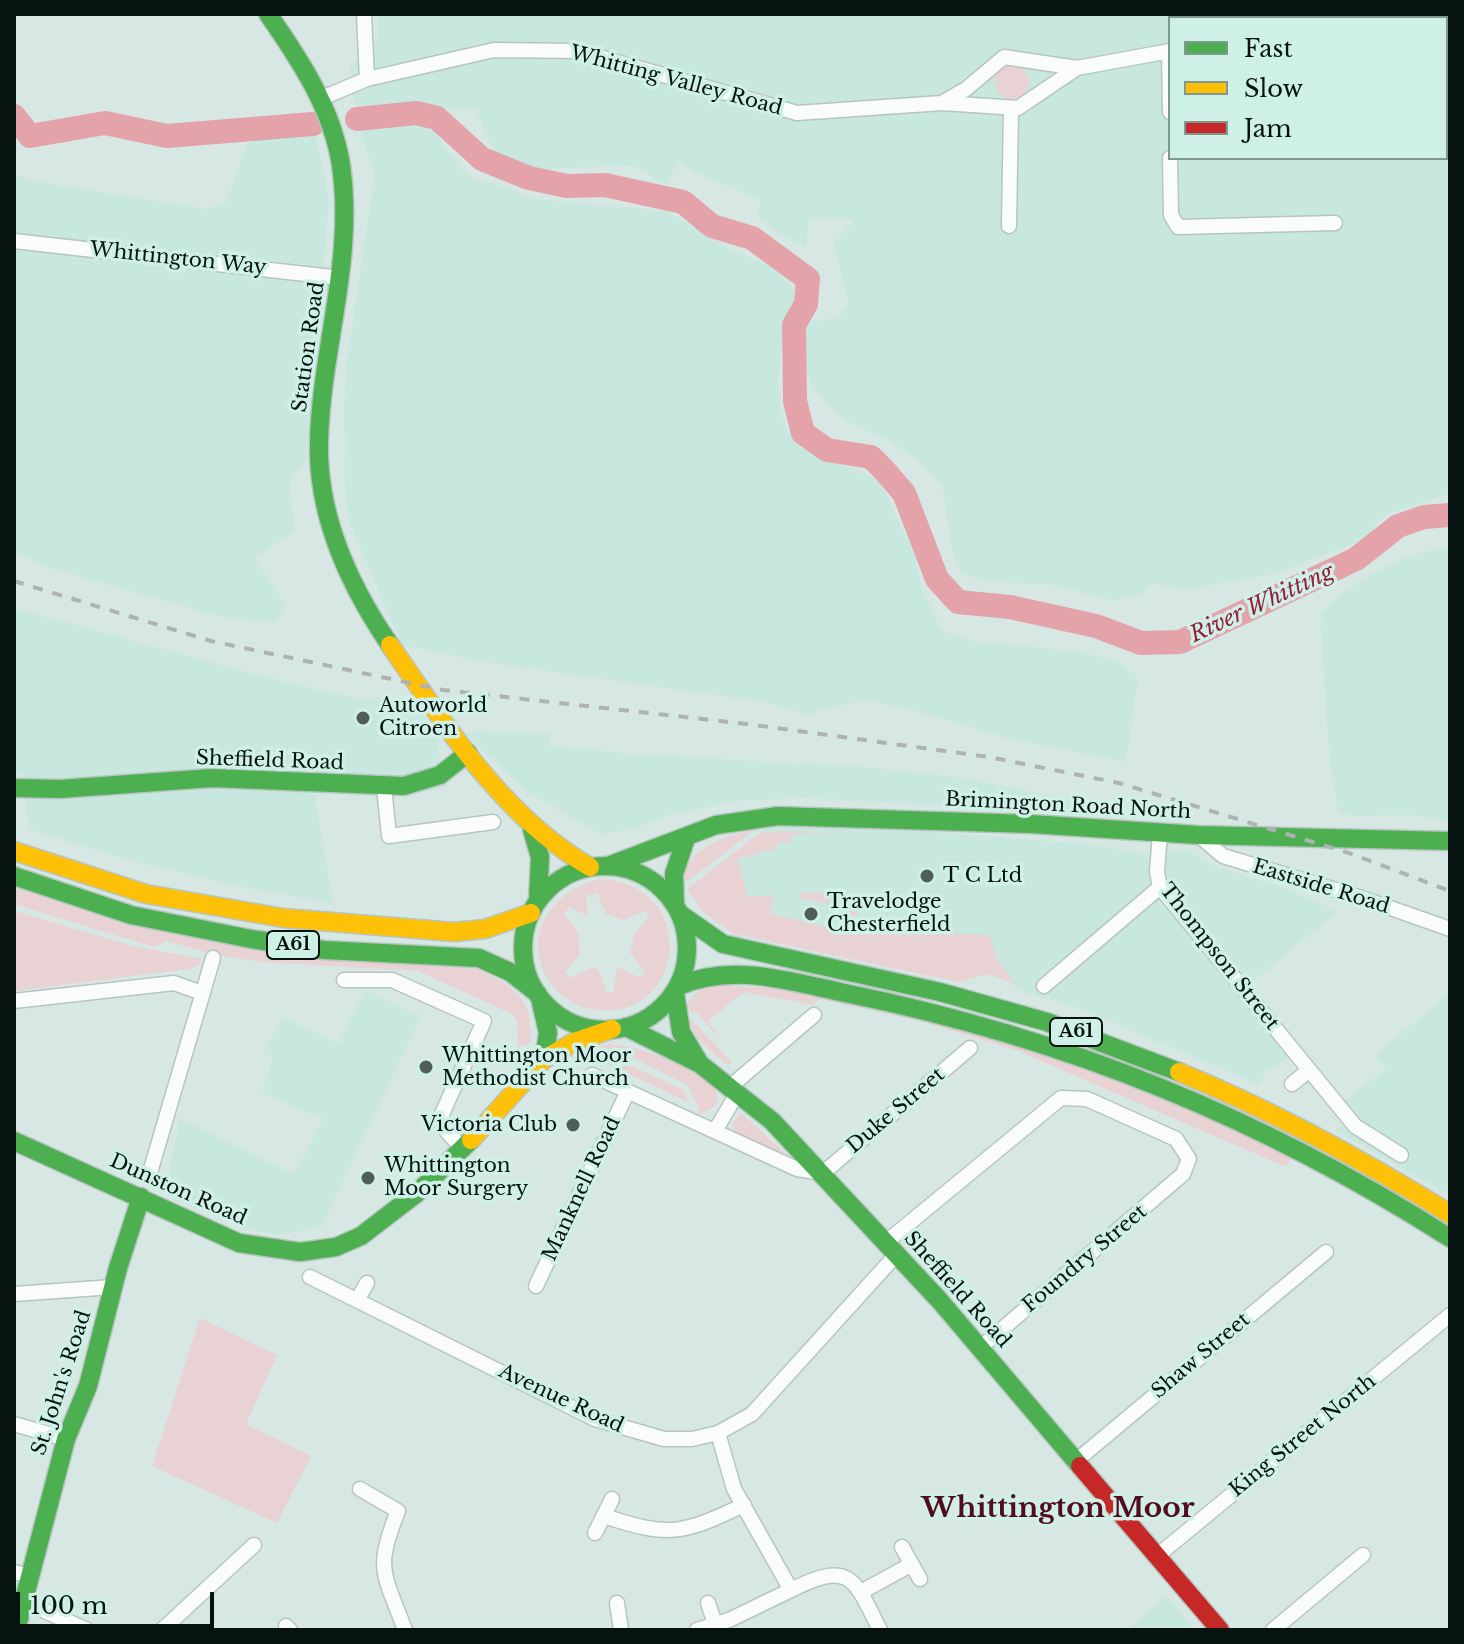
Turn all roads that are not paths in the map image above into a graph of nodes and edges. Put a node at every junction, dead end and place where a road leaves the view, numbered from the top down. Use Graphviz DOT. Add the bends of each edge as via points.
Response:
graph roads {
  1 [pos="268,14"];
  2 [pos="364,14"];
  3 [pos="1168,51"];
  4 [pos="1026,61"];
  5 [pos="1077,68"];
  6 [pos="987,73"];
  7 [pos="367,79"];
  8 [pos="1033,96"];
  9 [pos="322,98"];
  10 [pos="942,103"];
  11 [pos="1004,106"];
  12 [pos="1170,160"];
  13 [pos="1335,223"];
  14 [pos="1009,226"];
  15 [pos="14,241"];
  16 [pos="341,278"];
  17 [pos="468,753"];
  18 [pos="384,787"];
  19 [pos="14,788"];
  20 [pos="493,822"];
  21 [pos="532,830"];
  22 [pos="1160,833"];
  23 [pos="1198,835"];
  24 [pos="686,838"];
  25 [pos="1450,841"];
  26 [pos="14,851"];
  27 [pos="599,866"];
  28 [pos="14,876"];
  29 [pos="1160,887"];
  30 [pos="534,906"];
  31 [pos="677,909"];
  32 [pos="1450,929"];
  33 [pos="213,958"];
  34 [pos="344,980"];
  35 [pos="1044,986"];
  36 [pos="677,990"];
  37 [pos="202,993"];
  38 [pos="539,996"];
  39 [pos="14,1001"];
  40 [pos="814,1015"];
  41 [pos="484,1021"];
  42 [pos="498,1027"];
  43 [pos="619,1028"];
  44 [pos="970,1048"];
  45 [pos="544,1059"];
  46 [pos="700,1064"];
  47 [pos="1308,1071"];
  48 [pos="592,1075"];
  49 [pos="1292,1084"];
  50 [pos="735,1089"];
  51 [pos="628,1091"];
  52 [pos="715,1131"];
  53 [pos="14,1141"];
  54 [pos="460,1146"];
  55 [pos="1401,1155"];
  56 [pos="1188,1167"];
  57 [pos="823,1173"];
  58 [pos="149,1176"];
  59 [pos="141,1197"];
  60 [pos="1450,1214"];
  61 [pos="1450,1238"];
  62 [pos="891,1249"];
  63 [pos="1326,1252"];
  64 [pos="310,1277"];
  65 [pos="367,1283"];
  66 [pos="536,1286"];
  67 [pos="113,1287"];
  68 [pos="14,1294"];
  69 [pos="357,1300"];
  70 [pos="1450,1315"];
  71 [pos="980,1348"];
  72 [pos="14,1424"];
  73 [pos="718,1433"];
  74 [pos="66,1439"];
  75 [pos="1076,1461"];
  76 [pos="360,1489"];
  77 [pos="612,1499"];
  78 [pos="744,1505"];
  79 [pos="604,1516"];
  80 [pos="595,1533"];
  81 [pos="254,1545"];
  82 [pos="902,1547"];
  83 [pos="1363,1555"];
  84 [pos="1157,1556"];
  85 [pos="912,1564"];
  86 [pos="20,1574"];
  87 [pos="920,1579"];
  88 [pos="791,1590"];
  89 [pos="861,1592"];
  90 [pos="25,1602"];
  91 [pos="617,1603"];
  92 [pos="708,1603"];
  93 [pos="715,1624"];
  94 [pos="16,1630"];
  95 [pos="87,1630"];
  96 [pos="162,1630"];
  97 [pos="405,1630"];
  98 [pos="621,1630"];
  99 [pos="697,1630"];
  100 [pos="880,1630"];
  101 [pos="1220,1630"];
  102 [pos="1273,1630"];
  1 -- 9 [label="main road, Station Road"];
  2 -- 7 [label="street"];
  3 -- 5 [label="street, Whitting Valley Road"];
  4 -- 5 [label="street, Whitting Valley Road"];
  4 -- 6 [label="street, Whitting Valley Road" via="1004,57"];
  4 -- 8 [label="street" via="1037,81"];
  5 -- 8 [label="street, Whitting Valley Road"];
  6 -- 10 [label="street, Whitting Valley Road"];
  6 -- 11 [label="street" via="986,90"];
  7 -- 9 [label="street, Whitting Valley Road"];
  7 -- 10 [label="street, Whitting Valley Road" via="494,50 566,50 797,113"];
  8 -- 11 [label="street, Whitting Valley Road" via="1024,105"];
  9 -- 16 [label="main road, Station Road" via="335,135 347,213"];
  10 -- 11 [label="street, Whitting Valley Road"];
  11 -- 14 [label="street"];
  12 -- 13 [label="street" via="1171,215 1178,227"];
  15 -- 16 [label="street, Whittington Way"];
  16 -- 17 [label="main road, Station Road" via="320,417 325,509 346,570 390,647"];
  17 -- 18 [label="main road, Sheffield Road" via="440,775"];
  17 -- 21 [label="main road, Station Road"];
  18 -- 19 [label="main road, Sheffield Road" via="212,778"];
  18 -- 20 [label="street" via="389,836 468,818"];
  21 -- 27 [label="main road, Station Road"];
  21 -- 30 [label="main road, Station Road" via="540,857"];
  22 -- 23 [label="main road, Brimington Road North"];
  22 -- 24 [label="main road, Brimington Road North" via="778,816 716,825"];
  22 -- 29 [label="street, Thompson Street"];
  23 -- 25 [label="main road, Brimington Road North"];
  23 -- 32 [label="street, Eastside Road" via="1223,856"];
  24 -- 27 [label="main road, Brimington Road North"];
  24 -- 31 [label="main road" via="674,874"];
  26 -- 30 [label="main road, A61" via="140,892 249,916 393,929 478,930"];
  27 -- 30 [label="main road" via="563,877"];
  27 -- 31 [label="main road" via="638,873 656,884"];
  28 -- 38 [label="main road, A61" via="131,915 251,939 324,950 479,958 510,972"];
  29 -- 35 [label="street"];
  29 -- 47 [label="street, Thompson Street"];
  30 -- 38 [label="main road" via="524,935 524,957"];
  31 -- 36 [label="main road" via="687,938"];
  31 -- 60 [label="main road, A61" via="723,944 940,992 1047,1022 1145,1058 1277,1116"];
  33 -- 37 [label="street"];
  34 -- 41 [label="street" via="392,980"];
  36 -- 43 [label="main road" via="646,1018"];
  36 -- 46 [label="main road" via="681,1032"];
  36 -- 61 [label="main road, A61" via="693,978 714,974 784,981 913,1004 1026,1035 1275,1136"];
  37 -- 39 [label="street" via="174,983"];
  37 -- 58 [label="street"];
  38 -- 43 [label="main road" via="566,1020 588,1028"];
  38 -- 45 [label="main road" via="548,1033"];
  40 -- 50 [label="street"];
  41 -- 42 [label="street"];
  41 -- 54 [label="street" via="442,1114 442,1126"];
  43 -- 45 [label="main road, Dunston Road" via="574,1042"];
  43 -- 46 [label="main road"];
  44 -- 57 [label="street, Duke Street"];
  45 -- 54 [label="main road, Dunston Road"];
  46 -- 50 [label="main road"];
  47 -- 49 [label="street"];
  47 -- 55 [label="street, Thompson Street" via="1355,1126"];
  48 -- 51 [label="street"];
  50 -- 52 [label="street"];
  50 -- 57 [label="main road"];
  51 -- 52 [label="street"];
  51 -- 66 [label="street, Manknell Road"];
  52 -- 57 [label="street" via="797,1169"];
  53 -- 59 [label="main road, Dunston Road"];
  54 -- 59 [label="main road, Dunston Road" via="390,1218 338,1247 276,1251 239,1243"];
  56 -- 62 [label="street, Avenue Road" via="1189,1159 1176,1139 1087,1099 1061,1098"];
  56 -- 71 [label="street, Foundry Street"];
  57 -- 62 [label="main road, Sheffield Road"];
  59 -- 67 [label="main road, St. John's Road"];
  62 -- 71 [label="main road, Sheffield Road"];
  62 -- 73 [label="street, Avenue Road" via="752,1414"];
  63 -- 75 [label="street, Shaw Street"];
  64 -- 69 [label="street, Avenue Road"];
  65 -- 69 [label="street"];
  67 -- 68 [label="street"];
  67 -- 74 [label="main road, St. John's Road" via="100,1347"];
  69 -- 73 [label="street, Avenue Road" via="617,1428 664,1439"];
  70 -- 84 [label="street, King Street North"];
  71 -- 75 [label="main road, Sheffield Road"];
  72 -- 74 [label="street"];
  73 -- 78 [label="street"];
  74 -- 86 [label="main road, St. John's Road"];
  75 -- 84 [label="main road, Sheffield Road"];
  76 -- 97 [label="street" via="398,1511 382,1548 382,1567"];
  77 -- 79 [label="street"];
  78 -- 79 [label="street" via="679,1532"];
  78 -- 88 [label="street"];
  79 -- 80 [label="street"];
  81 -- 96 [label="street"];
  82 -- 85 [label="street"];
  83 -- 102 [label="street"];
  84 -- 101 [label="main road, Sheffield Road"];
  85 -- 87 [label="street"];
  85 -- 89 [label="street"];
  86 -- 90 [label="main road, St. John's Road"];
  88 -- 89 [label="street" via="829,1574 844,1576"];
  88 -- 93 [label="street"];
  89 -- 100 [label="street"];
  90 -- 94 [label="main road, St. John's Road"];
  90 -- 95 [label="street"];
  91 -- 98 [label="street"];
  92 -- 93 [label="street"];
  93 -- 99 [label="street"];
}
